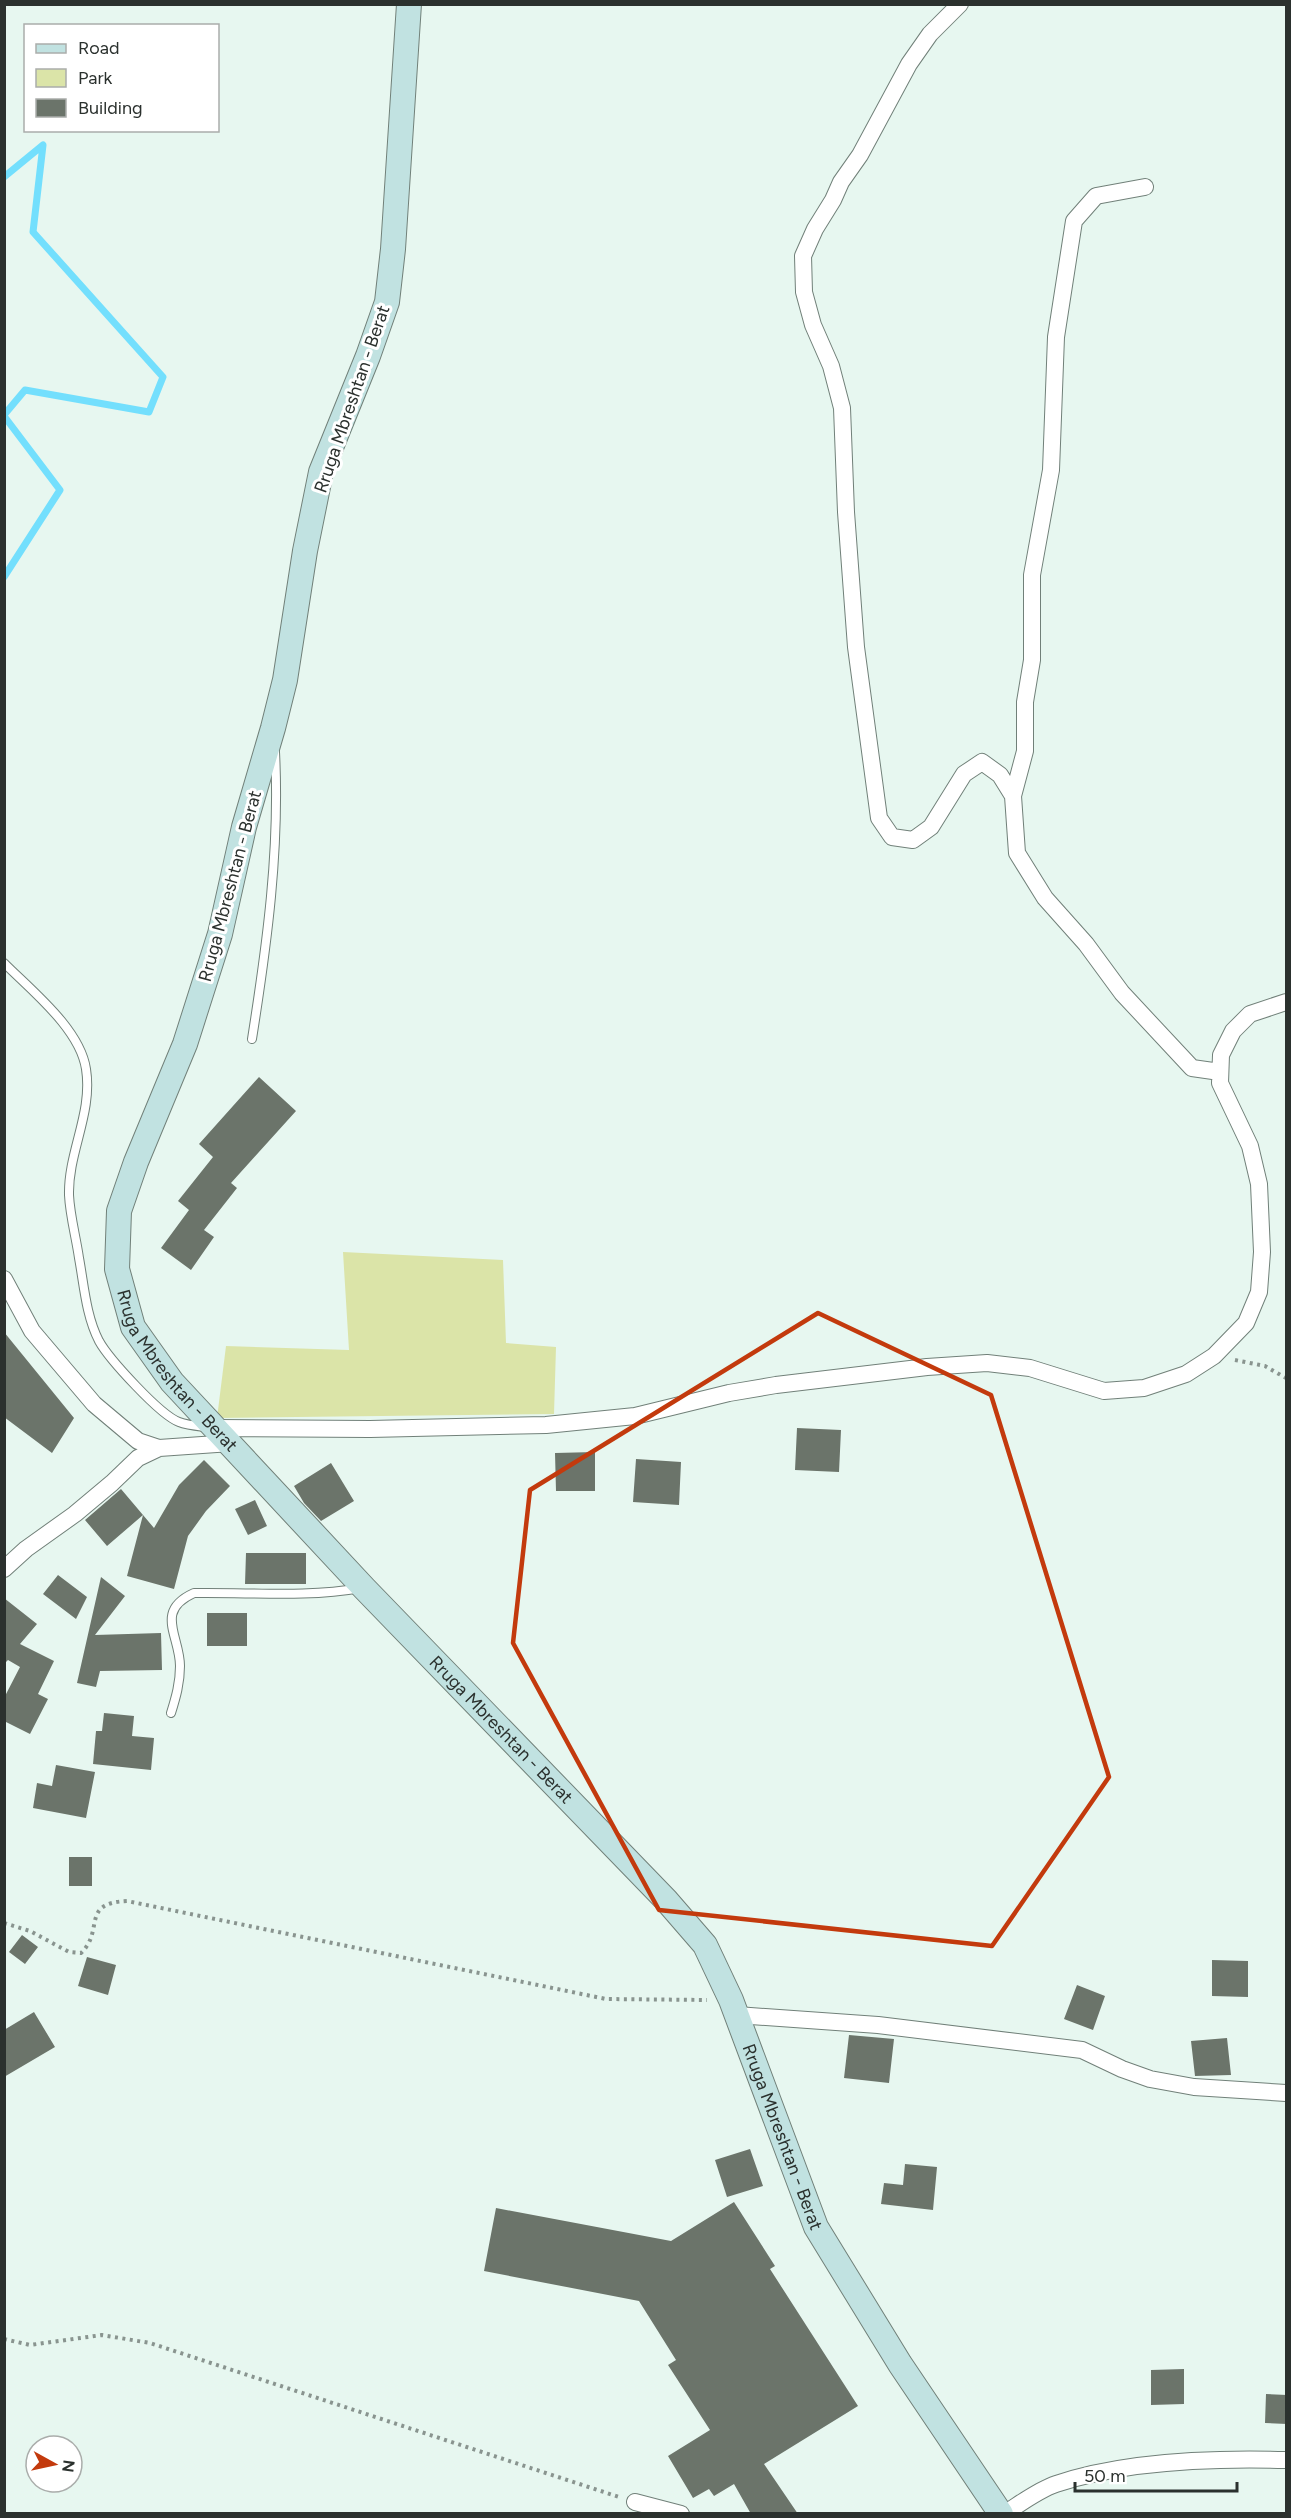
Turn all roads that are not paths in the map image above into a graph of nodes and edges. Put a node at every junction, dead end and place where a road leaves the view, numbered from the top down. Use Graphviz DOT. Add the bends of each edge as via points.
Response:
graph roads {
  1 [pos="410,4"];
  2 [pos="960,4"];
  3 [pos="1145,187"];
  4 [pos="273,728"];
  5 [pos="1013,796"];
  6 [pos="4,963"];
  7 [pos="1287,1002"];
  8 [pos="252,1040"];
  9 [pos="1220,1072"];
  10 [pos="4,1279"];
  11 [pos="224,1436"];
  12 [pos="159,1448"];
  13 [pos="4,1569"];
  14 [pos="364,1588"];
  15 [pos="171,1713"];
  16 [pos="734,2007"];
  17 [pos="1287,2093"];
  18 [pos="1287,2460"];
  19 [pos="635,2502"];
  20 [pos="681,2514"];
  21 [pos="1003,2514"];
  1 -- 4 [label="street, Rruga Mbreshtan - Berat" via="387,302 321,472"];
  2 -- 5 [label="street" via="930,34 909,64 814,229 803,256 804,291 842,408 856,647 879,818 892,837 913,840 931,827 964,774 982,762 1000,775"];
  3 -- 5 [label="street" via="1096,196 1074,221 1072,229 1056,337 1050,470 1032,575 1032,660 1025,702 1025,751"];
  4 -- 8 [label="lane" via="277,801 268,939"];
  4 -- 11 [label="street, Rruga Mbreshtan - Berat" via="244,827 220,934 185,1044 119,1211 117,1269 133,1327 172,1382"];
  5 -- 9 [label="street" via="1017,853 1045,898 1075,930 1122,993 1192,1068"];
  6 -- 11 [label="lane" via="64,1024 86,1068 87,1094 69,1195 90,1317 100,1342 157,1406 177,1421"];
  7 -- 9 [label="street" via="1250,1014 1233,1031 1221,1055"];
  9 -- 11 [label="street" via="1220,1083 1250,1146 1259,1184 1262,1252 1258,1292 1246,1323 1214,1356 1186,1374 1144,1388 1104,1391 1030,1368 987,1363 776,1385 635,1416 546,1425"];
  10 -- 12 [label="street" via="32,1331 94,1404 138,1442"];
  11 -- 12 [label="street"];
  11 -- 14 [label="street, Rruga Mbreshtan - Berat"];
  12 -- 13 [label="street" via="138,1458"];
  14 -- 15 [label="lane" via="328,1594 195,1593 181,1599 173,1611 171,1626 181,1663 180,1686"];
  14 -- 16 [label="street, Rruga Mbreshtan - Berat" via="666,1900 705,1945"];
  16 -- 17 [label="street" via="1082,2050 1150,2079 1194,2087"];
  16 -- 21 [label="street, Rruga Mbreshtan - Berat" via="816,2227 900,2364"];
  18 -- 21 [label="street" via="1248,2459 1101,2472 1053,2484"];
  19 -- 20 [label="street"];
}
